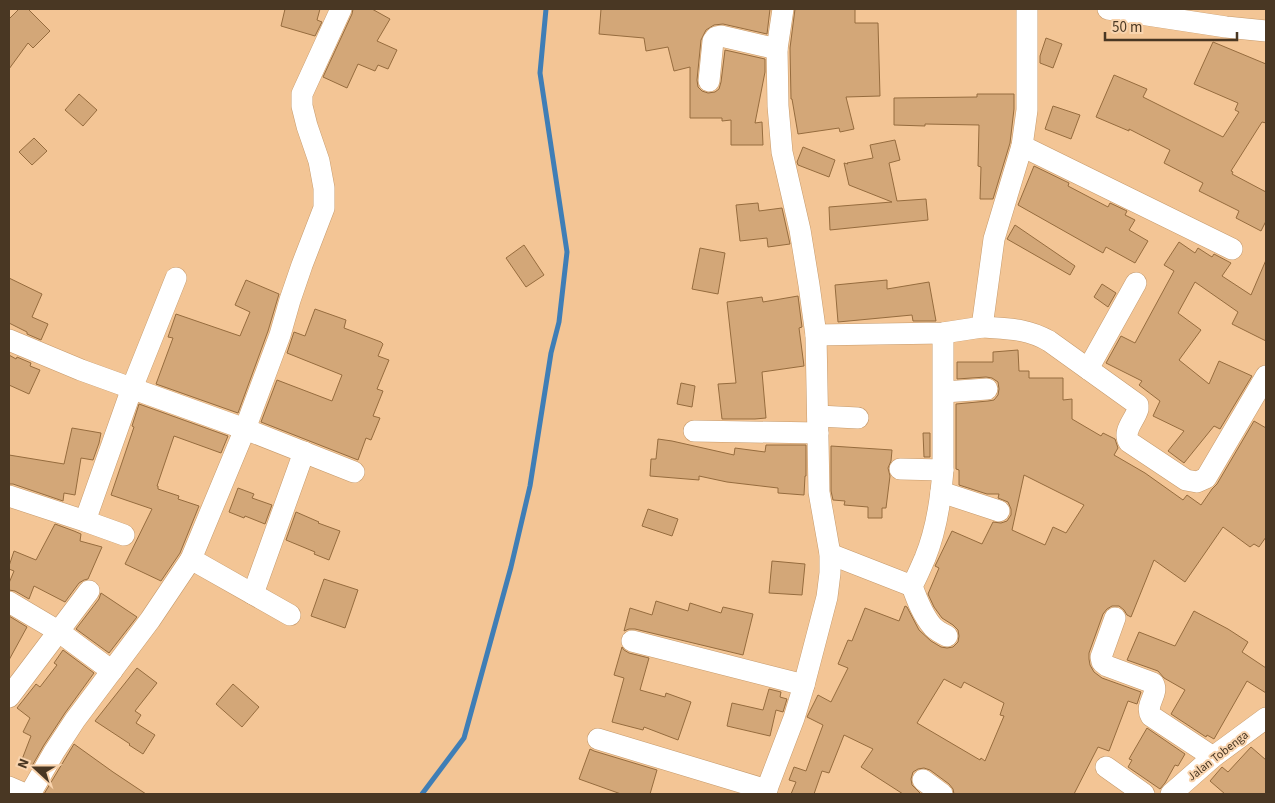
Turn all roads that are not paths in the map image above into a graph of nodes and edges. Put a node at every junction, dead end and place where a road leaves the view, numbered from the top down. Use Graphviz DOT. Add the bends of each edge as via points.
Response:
graph roads {
  1 [pos="341,9"];
  2 [pos="783,9"];
  3 [pos="1027,9"];
  4 [pos="1108,9"];
  5 [pos="1229,18"];
  6 [pos="1266,31"];
  7 [pos="777,49"];
  8 [pos="709,82"];
  9 [pos="1022,146"];
  10 [pos="1232,249"];
  11 [pos="176,278"];
  12 [pos="1136,283"];
  13 [pos="982,327"];
  14 [pos="943,333"];
  15 [pos="816,335"];
  16 [pos="9,340"];
  17 [pos="1088,369"];
  18 [pos="1266,376"];
  19 [pos="132,388"];
  20 [pos="987,389"];
  21 [pos="944,392"];
  22 [pos="858,418"];
  23 [pos="818,425"];
  24 [pos="245,429"];
  25 [pos="694,431"];
  26 [pos="304,452"];
  27 [pos="900,469"];
  28 [pos="944,470"];
  29 [pos="354,472"];
  30 [pos="941,492"];
  31 [pos="9,496"];
  32 [pos="999,511"];
  33 [pos="85,521"];
  34 [pos="124,535"];
  35 [pos="830,554"];
  36 [pos="191,559"];
  37 [pos="912,586"];
  38 [pos="89,591"];
  39 [pos="253,594"];
  40 [pos="9,602"];
  41 [pos="290,615"];
  42 [pos="1115,618"];
  43 [pos="58,631"];
  44 [pos="948,636"];
  45 [pos="632,641"];
  46 [pos="112,671"];
  47 [pos="804,686"];
  48 [pos="9,697"];
  49 [pos="1266,718"];
  50 [pos="598,739"];
  51 [pos="1213,757"];
  52 [pos="1106,767"];
  53 [pos="923,780"];
  54 [pos="9,787"];
  55 [pos="1181,791"];
  56 [pos="766,792"];
  57 [pos="25,794"];
  58 [pos="30,794"];
  59 [pos="942,794"];
  60 [pos="1144,794"];
  1 -- 24 [label="street" via="301,101 324,188 324,208"];
  2 -- 7 [label="street"];
  3 -- 9 [label="street" via="1027,110"];
  4 -- 5 [label="street"];
  5 -- 6 [label="street"];
  7 -- 8 [label="street" via="716,37"];
  7 -- 15 [label="street" via="782,152 800,230"];
  9 -- 10 [label="street"];
  9 -- 13 [label="street" via="994,239"];
  11 -- 19 [label="street"];
  12 -- 17 [label="street"];
  13 -- 14 [label="street"];
  13 -- 17 [label="street" via="1024,330 1038,335 1050,340"];
  14 -- 15 [label="street"];
  14 -- 21 [label="street"];
  15 -- 23 [label="street"];
  16 -- 19 [label="street"];
  17 -- 18 [label="street" via="1138,405 1126,436 1129,442 1186,480 1197,482 1206,478"];
  19 -- 24 [label="street"];
  19 -- 33 [label="street"];
  20 -- 21 [label="street"];
  21 -- 28 [label="street"];
  22 -- 23 [label="street"];
  23 -- 25 [label="street"];
  23 -- 35 [label="street" via="819,492"];
  24 -- 26 [label="street"];
  24 -- 36 [label="street"];
  26 -- 29 [label="street"];
  26 -- 39 [label="street"];
  27 -- 28 [label="street"];
  28 -- 30 [label="street"];
  30 -- 32 [label="street"];
  30 -- 37 [label="street" via="926,557"];
  31 -- 33 [label="street"];
  33 -- 34 [label="street"];
  35 -- 37 [label="street"];
  35 -- 47 [label="street" via="827,597"];
  36 -- 39 [label="street"];
  36 -- 46 [label="street"];
  37 -- 44 [label="street" via="934,629"];
  38 -- 43 [label="street"];
  39 -- 41 [label="street"];
  40 -- 43 [label="street"];
  42 -- 51 [label="street" via="1102,662 1153,683 1156,689 1149,706 1151,716"];
  43 -- 46 [label="street"];
  43 -- 48 [label="street"];
  45 -- 47 [label="street"];
  46 -- 58 [label="street" via="75,720"];
  47 -- 56 [label="street"];
  49 -- 51 [label="street, Jalan Tobenga"];
  50 -- 56 [label="street"];
  51 -- 55 [label="street, Jalan Tobenga"];
  52 -- 60 [label="street"];
  53 -- 59 [label="street"];
  54 -- 57 [label="street"];
}
